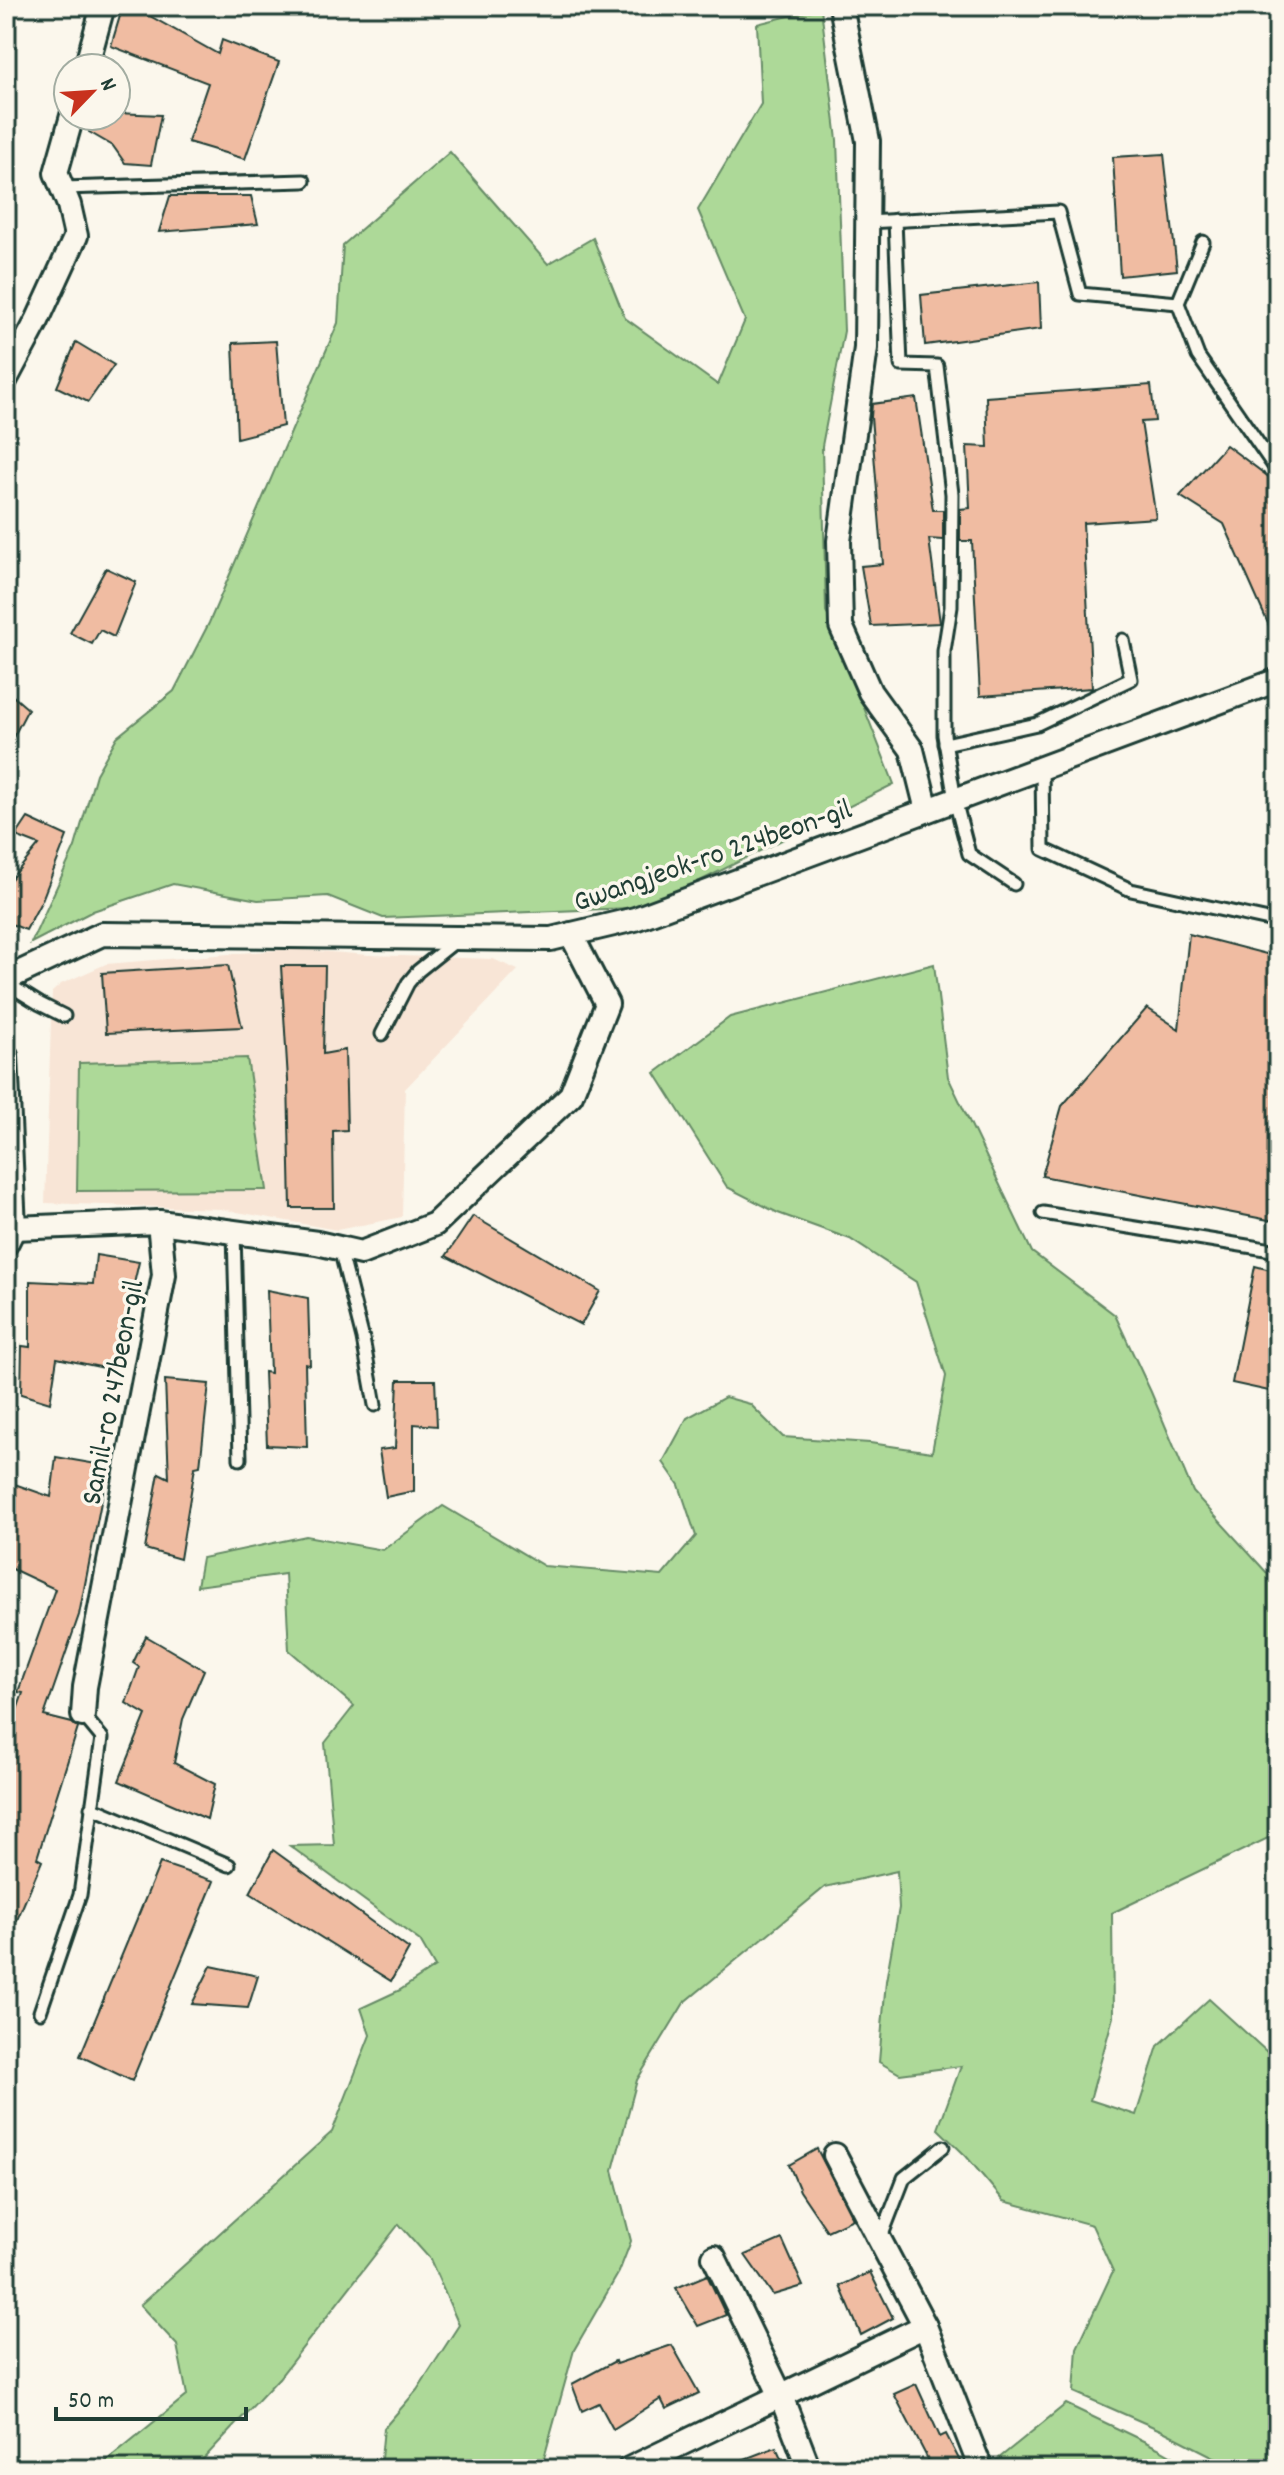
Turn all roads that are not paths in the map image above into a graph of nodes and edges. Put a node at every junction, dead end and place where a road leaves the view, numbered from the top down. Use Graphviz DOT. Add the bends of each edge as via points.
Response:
graph roads {
  1 [pos="103,6"];
  2 [pos="841,6"];
  3 [pos="90,52"];
  4 [pos="68,132"];
  5 [pos="304,181"];
  6 [pos="62,188"];
  7 [pos="895,220"];
  8 [pos="867,222"];
  9 [pos="1203,242"];
  10 [pos="1178,303"];
  11 [pos="6,379"];
  12 [pos="1278,472"];
  13 [pos="1123,640"];
  14 [pos="1278,680"];
  15 [pos="945,744"];
  16 [pos="1042,768"];
  17 [pos="955,800"];
  18 [pos="927,810"];
  19 [pos="1014,884"];
  20 [pos="1278,922"];
  21 [pos="571,934"];
  22 [pos="460,938"];
  23 [pos="6,981"];
  24 [pos="64,1016"];
  25 [pos="382,1034"];
  26 [pos="6,1056"];
  27 [pos="1043,1213"];
  28 [pos="159,1222"];
  29 [pos="234,1232"];
  30 [pos="10,1236"];
  31 [pos="340,1248"];
  32 [pos="1278,1251"];
  33 [pos="375,1405"];
  34 [pos="240,1459"];
  35 [pos="83,1715"];
  36 [pos="91,1807"];
  37 [pos="229,1865"];
  38 [pos="40,2012"];
  39 [pos="943,2147"];
  40 [pos="835,2155"];
  41 [pos="880,2241"];
  42 [pos="714,2257"];
  43 [pos="925,2326"];
  44 [pos="781,2396"];
  45 [pos="629,2469"];
  46 [pos="809,2469"];
  47 [pos="981,2469"];
  1 -- 3 [label="street"];
  2 -- 8 [label="street" via="868,141"];
  4 -- 6 [label="street" via="56,173"];
  5 -- 6 [label="lane"];
  6 -- 11 [label="street" via="76,236"];
  7 -- 8 [label="lane"];
  7 -- 10 [label="lane" via="1058,212 1080,294"];
  7 -- 15 [label="lane" via="901,365 937,366 952,494"];
  8 -- 18 [label="street" via="866,348 839,541 841,626 870,692 912,750"];
  9 -- 10 [label="lane"];
  10 -- 12 [label="lane" via="1198,356"];
  13 -- 15 [label="lane" via="1131,679 1037,724"];
  14 -- 16 [label="street, Gwangjeok-ro 224beon-gil"];
  15 -- 17 [label="lane"];
  16 -- 17 [label="street, Gwangjeok-ro 224beon-gil"];
  16 -- 20 [label="lane" via="1043,849 1131,890"];
  17 -- 18 [label="street, Gwangjeok-ro 224beon-gil"];
  17 -- 19 [label="lane" via="969,854"];
  18 -- 21 [label="street, Gwangjeok-ro 224beon-gil" via="635,919"];
  21 -- 22 [label="street, Gwangjeok-ro 224beon-gil" via="551,939"];
  21 -- 31 [label="street" via="607,1004 571,1095 435,1224 361,1253"];
  22 -- 23 [label="street, Gwangjeok-ro 224beon-gil" via="102,934"];
  22 -- 25 [label="lane" via="408,983"];
  23 -- 24 [label="lane"];
  26 -- 30 [label="street"];
  27 -- 32 [label="lane"];
  28 -- 29 [label="street"];
  28 -- 30 [label="street"];
  28 -- 35 [label="street, Samil-ro 247beon-gil" via="164,1275"];
  29 -- 31 [label="street"];
  29 -- 34 [label="lane"];
  31 -- 33 [label="lane"];
  35 -- 36 [label="lane" via="102,1738"];
  36 -- 37 [label="lane"];
  36 -- 38 [label="lane" via="80,1895"];
  39 -- 41 [label="lane" via="904,2178"];
  40 -- 41 [label="street"];
  41 -- 43 [label="street"];
  42 -- 44 [label="street"];
  43 -- 44 [label="street"];
  43 -- 47 [label="street"];
  44 -- 45 [label="street"];
  44 -- 46 [label="street"];
}
